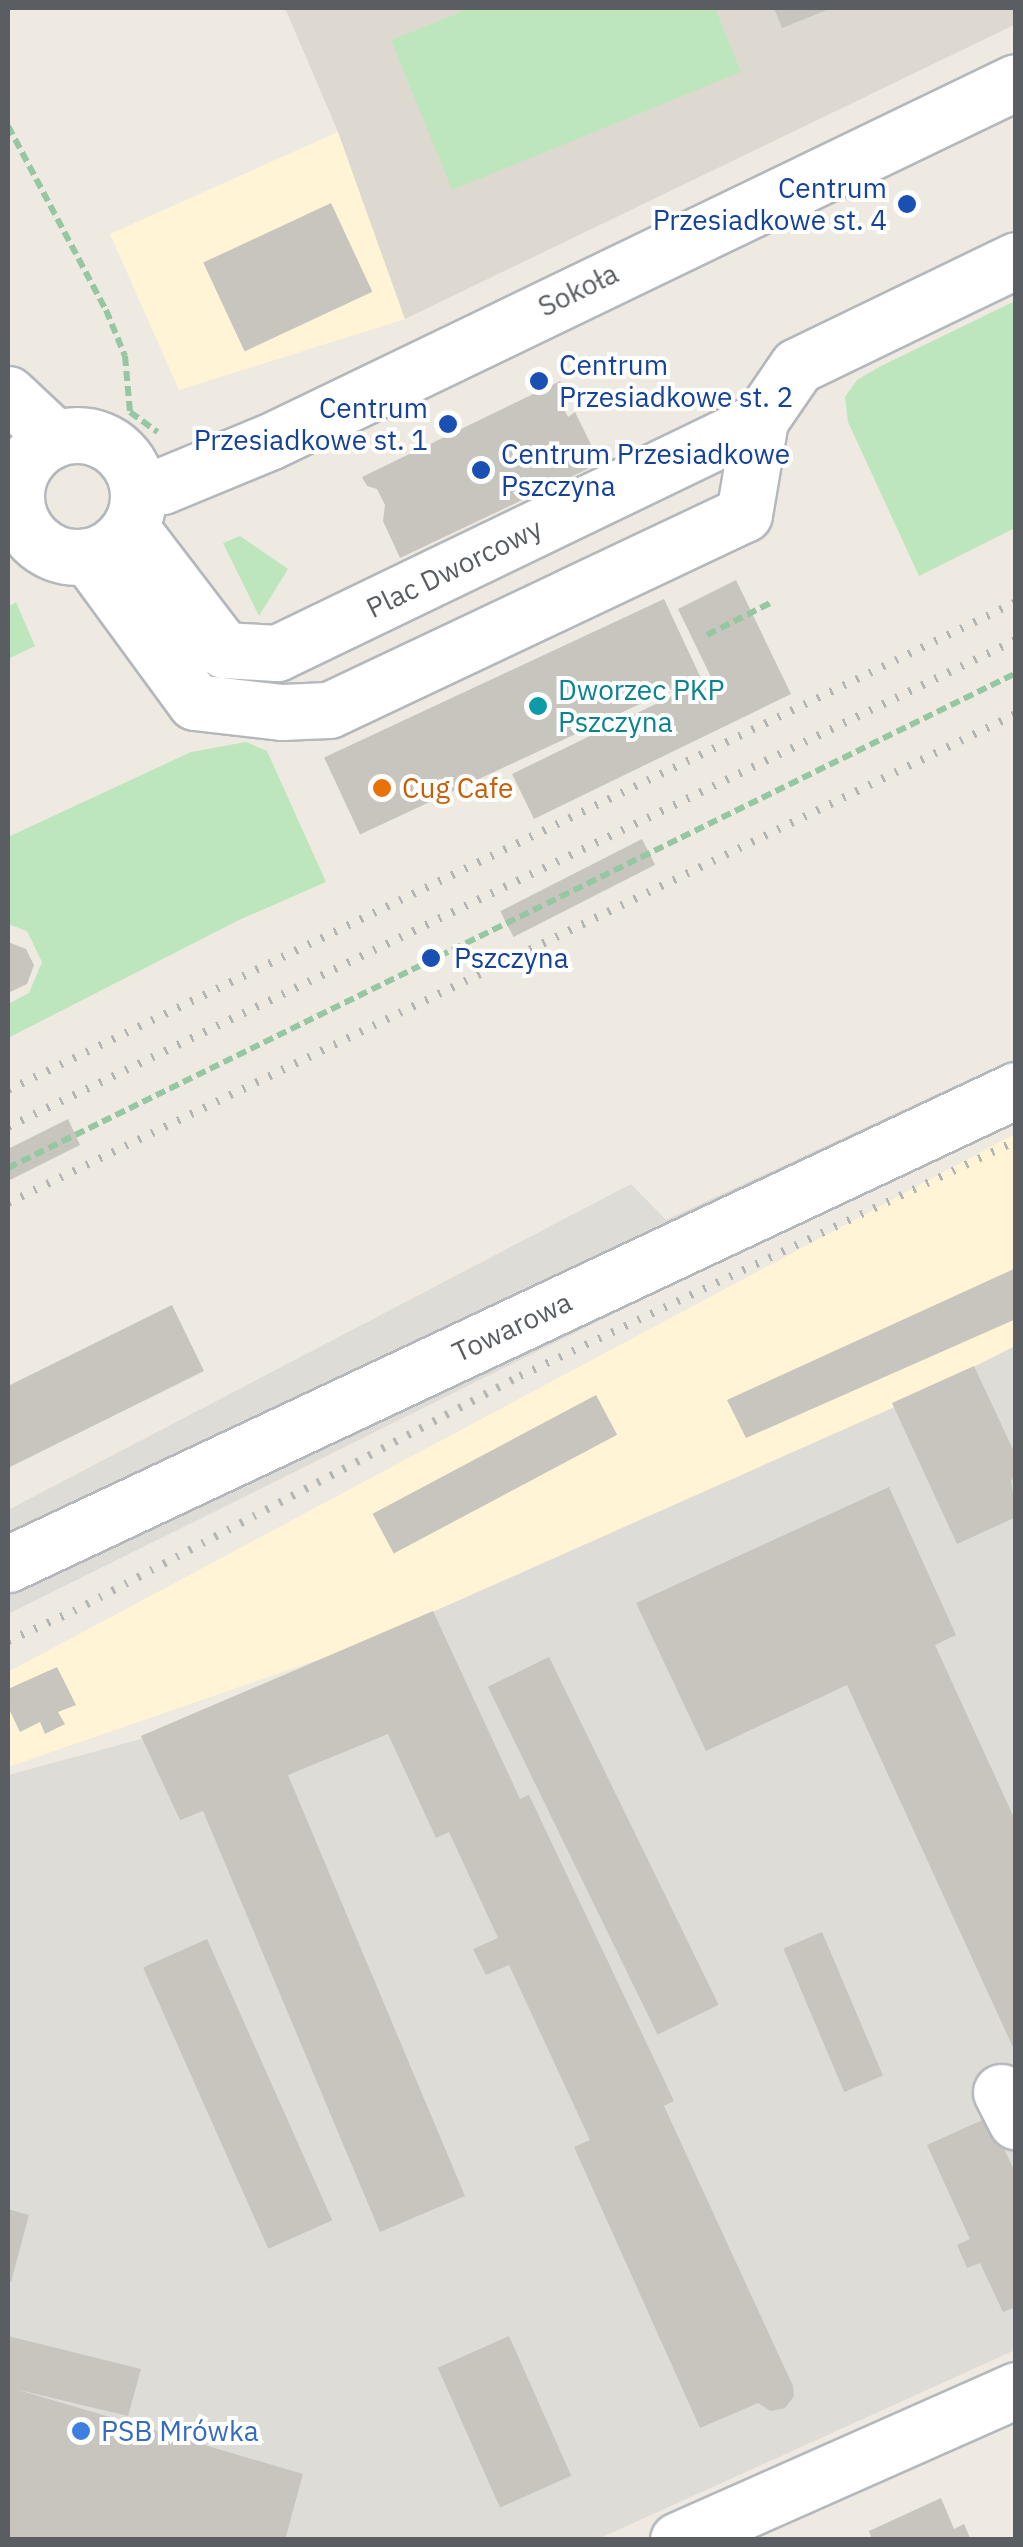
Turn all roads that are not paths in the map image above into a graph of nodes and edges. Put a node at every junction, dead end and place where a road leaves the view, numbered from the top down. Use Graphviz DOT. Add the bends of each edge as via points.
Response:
graph roads {
  1 [pos="1016,82"];
  2 [pos="1016,260"];
  3 [pos="8,394"];
  4 [pos="760,420"];
  5 [pos="55,438"];
  6 [pos="13,474"];
  7 [pos="118,524"];
  8 [pos="18,540"];
  9 [pos="1016,1090"];
  10 [pos="8,1564"];
  11 [pos="1016,2390"];
  12 [pos="678,2540"];
  1 -- 7 [label="street, Sokoła" via="270,442 162,486"];
  2 -- 4 [label="street, Plac Dworcowy" via="797,366"];
  3 -- 5 [label="street"];
  4 -- 7 [label="street, Plac Dworcowy" via="277,653 224,650"];
  4 -- 7 [label="street" via="744,514 329,710 194,702"];
  5 -- 6 [label="street"];
  5 -- 7 [label="street" via="92,436 108,443 133,471"];
  6 -- 8 [label="street"];
  7 -- 8 [label="street" via="55,553"];
  9 -- 10 [label="street, Towarowa"];
  11 -- 12 [label="street"];
}
